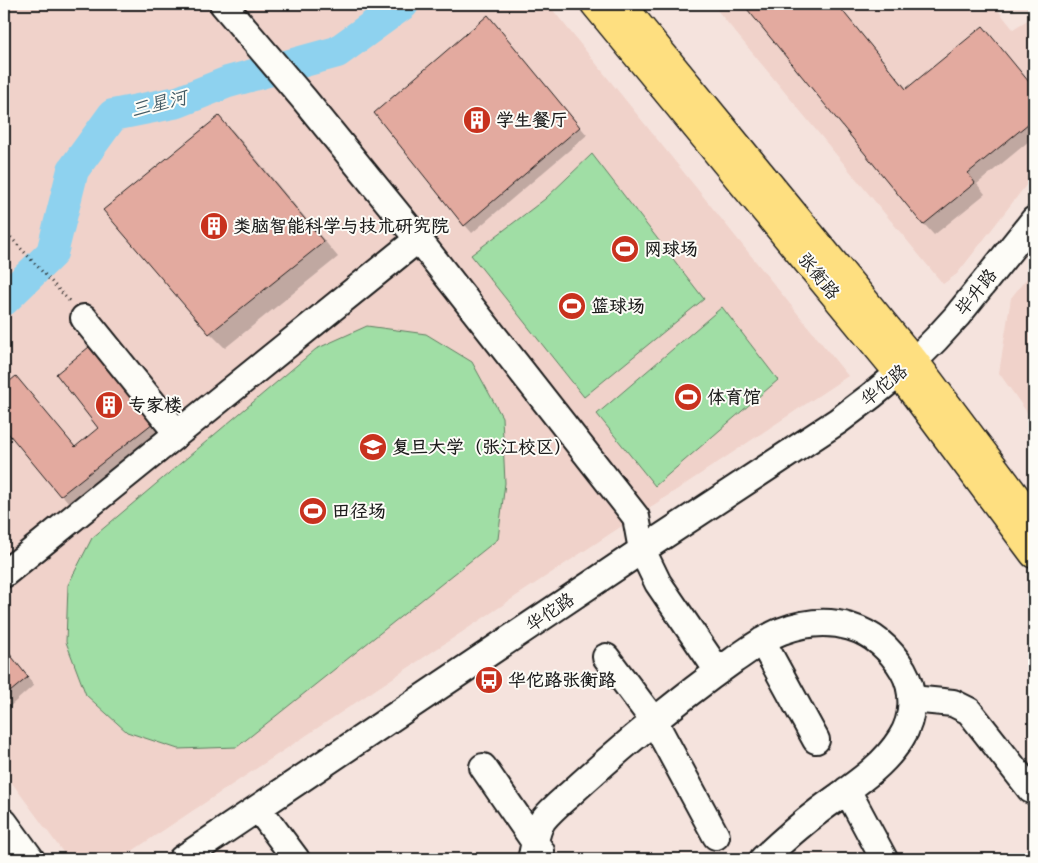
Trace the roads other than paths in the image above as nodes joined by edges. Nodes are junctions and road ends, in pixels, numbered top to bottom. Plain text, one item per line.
1 (222, 4) edge
2 (595, 4) edge
3 (621, 4) edge
4 (1034, 220) edge
5 (418, 239) junction
6 (84, 318) road end
7 (906, 367) junction
8 (177, 433) junction
9 (1034, 521) edge
10 (642, 550) junction
11 (1034, 554) edge
12 (4, 574) edge
13 (762, 641) junction
14 (606, 657) dead end
15 (718, 671) junction
16 (912, 699) junction
17 (654, 721) junction
18 (816, 740) dead end
19 (483, 768) dead end
20 (848, 790) junction
21 (1031, 790) dead end
22 (258, 808) junction
23 (4, 822) edge
24 (716, 836) dead end
25 (4, 839) edge
26 (537, 853) edge
27 (19, 859) edge
28 (31, 859) edge
29 (182, 859) edge
30 (296, 859) edge
31 (763, 859) edge
32 (884, 859) edge

1 - 5 street
2 - 7 main road, 张衡路
3 - 7 main road, 张衡路
4 - 7 street, 毕升路
5 - 8 street
5 - 10 street
6 - 8 street
7 - 9 main road, 张衡路
7 - 10 street, 华佗路
7 - 11 main road, 张衡路
8 - 12 street
10 - 15 street
10 - 22 street, 华佗路
13 - 15 street
13 - 16 street
13 - 18 street
14 - 17 street
15 - 17 street
16 - 20 street
16 - 21 street
17 - 24 street
17 - 26 street
19 - 26 street
20 - 31 street
20 - 32 street
22 - 29 street, 华佗路
22 - 30 street
23 - 28 street
25 - 27 street

